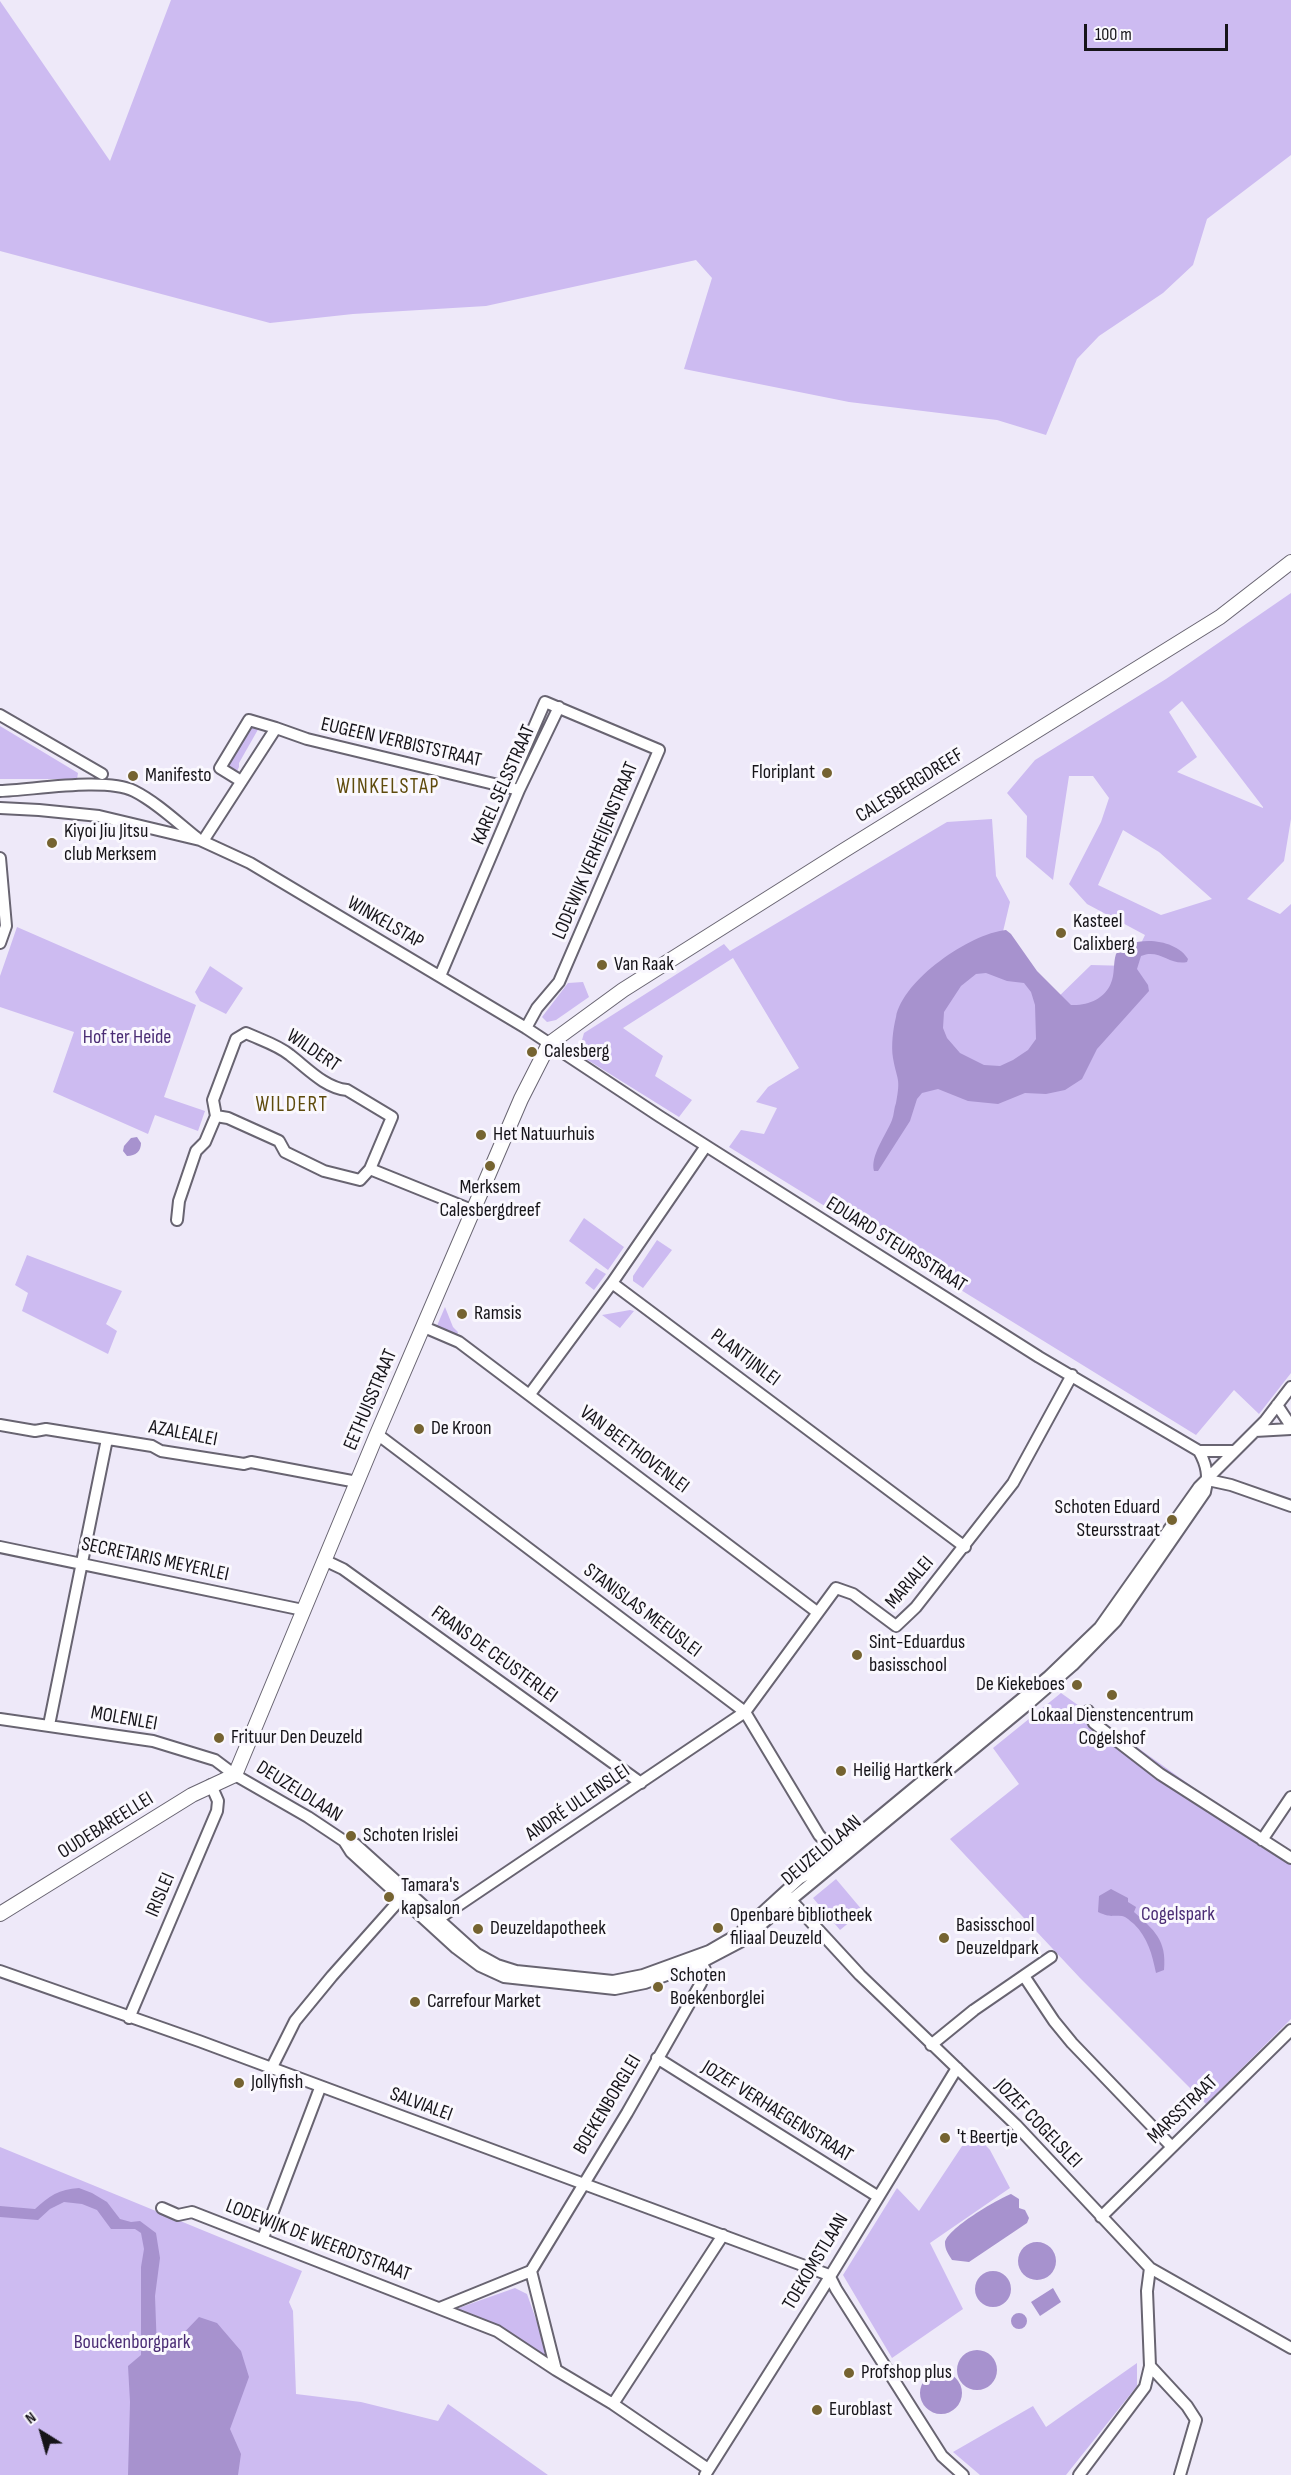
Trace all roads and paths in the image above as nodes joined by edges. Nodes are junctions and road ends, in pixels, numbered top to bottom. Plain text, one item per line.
1 (1291, 562) edge
2 (559, 707) junction
3 (0, 715) edge
4 (276, 728) junction
5 (102, 774) dead end
6 (241, 781) junction
7 (508, 787) junction
8 (519, 790) junction
9 (0, 791) edge
10 (0, 808) edge
11 (202, 841) junction
12 (0, 858) edge
13 (0, 943) edge
14 (440, 976) junction
15 (526, 1028) junction
16 (549, 1044) junction
17 (216, 1116) junction
18 (706, 1146) junction
19 (370, 1169) junction
20 (474, 1211) junction
21 (177, 1220) dead end
22 (612, 1283) junction
23 (424, 1327) junction
24 (1072, 1375) junction
25 (1291, 1387) edge
26 (530, 1394) junction
27 (1277, 1405) junction
28 (0, 1425) edge
29 (1291, 1428) edge
30 (1255, 1431) junction
31 (377, 1434) junction
32 (107, 1439) junction
33 (1234, 1450) junction
34 (1199, 1451) junction
35 (1208, 1480) junction
36 (357, 1482) junction
37 (1291, 1506) edge
38 (965, 1546) junction
39 (0, 1547) edge
40 (324, 1560) junction
41 (81, 1563) junction
42 (303, 1610) junction
43 (817, 1612) junction
44 (1088, 1711) dead end
45 (745, 1712) junction
46 (0, 1719) edge
47 (49, 1725) junction
48 (235, 1775) junction
49 (641, 1783) junction
50 (211, 1785) junction
51 (1291, 1797) edge
52 (1262, 1840) junction
53 (838, 1856) junction
54 (1291, 1858) edge
55 (405, 1895) junction
56 (787, 1897) junction
57 (0, 1914) edge
58 (434, 1922) junction
59 (1051, 1957) dead end
60 (700, 1959) junction
61 (0, 1971) edge
62 (1024, 1976) junction
63 (129, 2018) junction
64 (1291, 2030) edge
65 (931, 2045) junction
66 (657, 2058) junction
67 (957, 2068) junction
68 (271, 2069) junction
69 (320, 2088) junction
70 (1171, 2146) junction
71 (583, 2182) junction
72 (877, 2196) junction
73 (162, 2208) dead end
74 (1101, 2217) junction
75 (723, 2235) junction
76 (263, 2238) junction
77 (1150, 2268) junction
78 (531, 2271) junction
79 (830, 2275) junction
80 (440, 2308) junction
81 (1291, 2348) edge
82 (1150, 2366) junction
83 (556, 2370) junction
84 (612, 2404) junction
85 (707, 2472) edge
86 (963, 2475) edge
87 (1079, 2475) edge
88 (1180, 2475) edge

1 - 16 main road, CALESBERGDREEF
2 - 7 street, KAREL SELSSTRAAT
2 - 8 street, KAREL SELSSTRAAT
2 - 15 street, LODEWIJK VERHEIJENSTRAAT
3 - 5 street
4 - 6 street
4 - 6 street, EUGEEN VERBISTSTRAAT
4 - 7 street, EUGEEN VERBISTSTRAAT
6 - 11 street
7 - 8 street, EUGEEN VERBISTSTRAAT
8 - 14 street, KAREL SELSSTRAAT
9 - 11 street, WINKELSTAP
10 - 11 street, WINKELSTAP
11 - 14 street, WINKELSTAP
12 - 13 street
14 - 15 street, WINKELSTAP
15 - 16 street, WINKELSTAP
16 - 18 street, EDUARD STEURSSTRAAT
16 - 20 main road, EETHUISSTRAAT
17 - 19 street
17 - 19 street, WILDERT
17 - 21 street, WILDERT
18 - 22 street
18 - 24 street, EDUARD STEURSSTRAAT
19 - 20 street
20 - 23 main road, EETHUISSTRAAT
22 - 26 street
22 - 38 street, PLANTIJNLEI
23 - 26 street, VAN BEETHOVENLEI
23 - 31 main road, EETHUISSTRAAT
24 - 34 street, EDUARD STEURSSTRAAT
24 - 38 street, MARIALEI
25 - 27 street, DEUZELDLAAN
26 - 43 street, VAN BEETHOVENLEI
27 - 29 street
27 - 30 street, DEUZELDLAAN
28 - 32 street, AZALEALEI
29 - 30 street
30 - 33 street, DEUZELDLAAN
31 - 36 main road, EETHUISSTRAAT
31 - 45 street, STANISLAS MEEUSLEI
32 - 36 street, AZALEALEI
32 - 41 street
33 - 34 street
33 - 35 street, DEUZELDLAAN
34 - 35 street
35 - 37 street
35 - 53 street, DEUZELDLAAN
36 - 40 main road, EETHUISSTRAAT
38 - 43 street, MARIALEI
39 - 41 street, SECRETARIS MEYERLEI
40 - 42 main road, EETHUISSTRAAT
40 - 49 street, FRANS DE CEUSTERLEI
41 - 42 street, SECRETARIS MEYERLEI
41 - 47 street
42 - 48 main road, EETHUISSTRAAT
43 - 45 street, MARIALEI
44 - 52 street
45 - 49 street, ANDRÉ ULLENSLEI
45 - 53 street, STANISLAS MEEUSLEI
46 - 47 street, MOLENLEI
47 - 48 street, MOLENLEI
48 - 50 main road, OUDEBAREELLEI
48 - 55 street, DEUZELDLAAN
49 - 58 street, ANDRÉ ULLENSLEI
50 - 57 main road, OUDEBAREELLEI
50 - 63 street, IRISLEI
51 - 52 street
52 - 54 street
53 - 56 street, DEUZELDLAAN
55 - 58 street, DEUZELDLAAN
55 - 68 street
56 - 60 street, DEUZELDLAAN
56 - 65 street, JOZEF COGELSLEI
58 - 60 street, DEUZELDLAAN
59 - 62 street
60 - 66 street, BOEKENBORGLEI
61 - 63 street, SALVIALEI
62 - 65 street
62 - 70 street
63 - 68 street, SALVIALEI
64 - 70 street, MARSSTRAAT
65 - 67 street, JOZEF COGELSLEI
66 - 71 street, BOEKENBORGLEI
66 - 72 street, JOZEF VERHAEGENSTRAAT
67 - 72 street, TOEKOMSTLAAN
67 - 74 street, JOZEF COGELSLEI
68 - 69 street, SALVIALEI
69 - 71 street, SALVIALEI
69 - 76 street
70 - 74 street, MARSSTRAAT
71 - 75 street, SALVIALEI
71 - 78 street, BOEKENBORGLEI
72 - 79 street, TOEKOMSTLAAN
73 - 76 street, LODEWIJK DE WEERDTSTRAAT
74 - 77 street, JOZEF COGELSLEI
75 - 79 street, SALVIALEI
75 - 84 street
76 - 80 street, LODEWIJK DE WEERDTSTRAAT
77 - 81 street, JOZEF COGELSLEI
77 - 82 street
78 - 80 street
78 - 83 street
79 - 85 street, TOEKOMSTLAAN
79 - 86 street
80 - 83 street, LODEWIJK DE WEERDTSTRAAT
82 - 87 street
82 - 88 street
83 - 84 street, LODEWIJK DE WEERDTSTRAAT
84 - 85 street, LODEWIJK DE WEERDTSTRAAT

